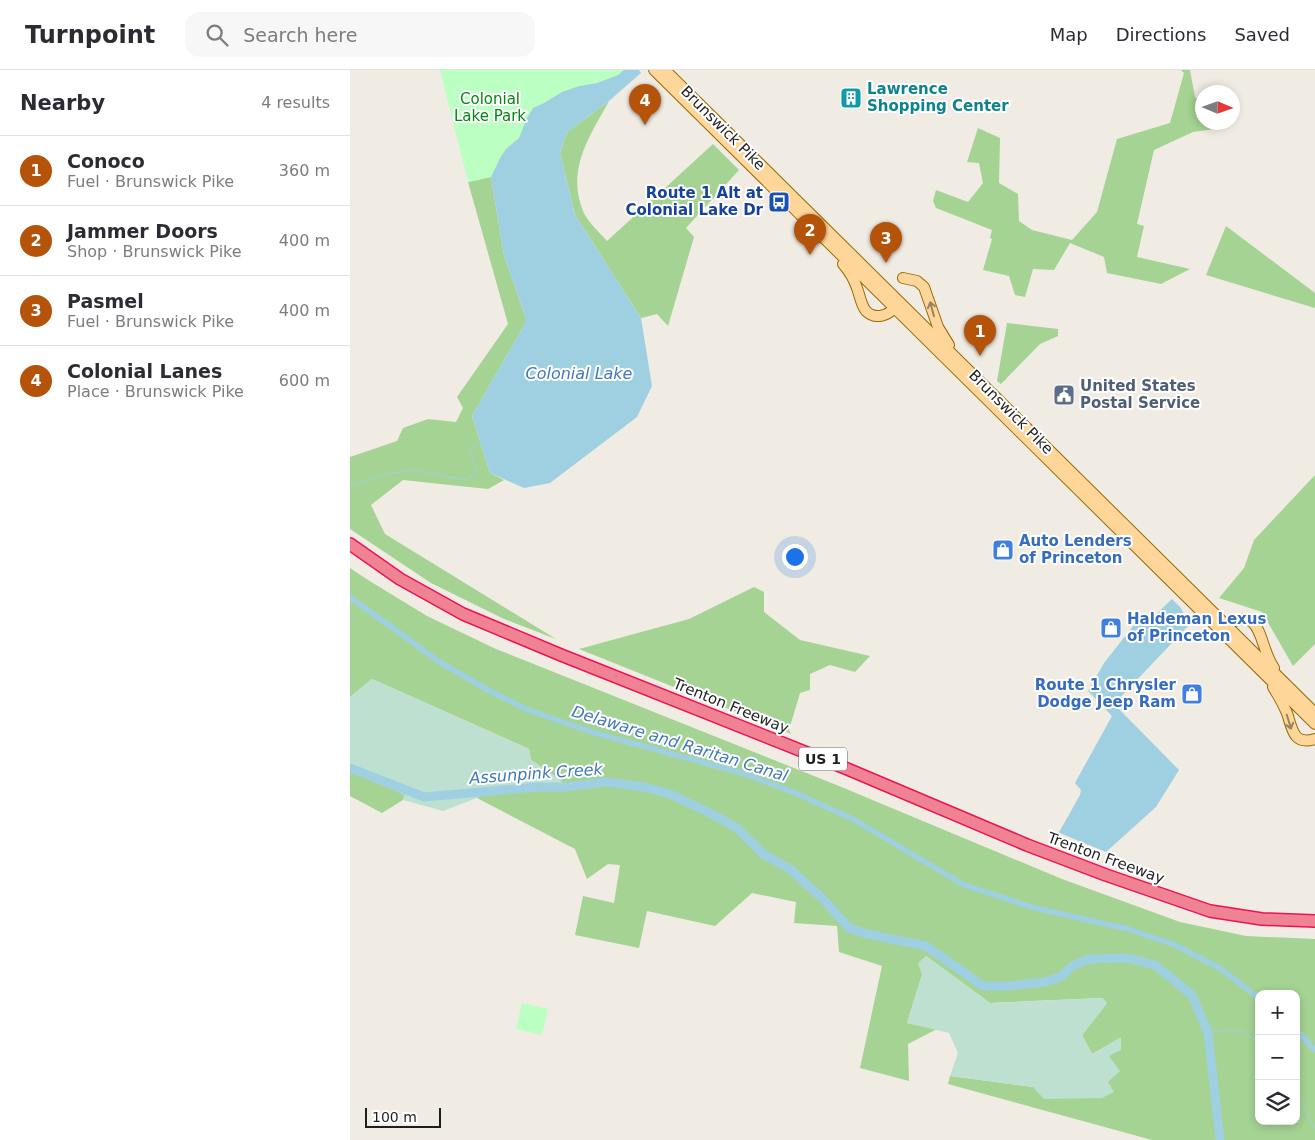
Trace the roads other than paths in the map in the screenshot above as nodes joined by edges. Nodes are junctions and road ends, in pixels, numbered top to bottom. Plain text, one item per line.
1 (654, 70) edge
2 (665, 70) edge
3 (823, 237) junction
4 (903, 278) dead end
5 (895, 308) junction
6 (964, 366) junction
7 (350, 544) edge
8 (350, 553) edge
9 (1224, 632) junction
10 (1261, 670) junction
11 (1290, 688) junction
12 (1315, 713) edge
13 (1315, 724) edge
14 (1315, 738) edge
15 (1315, 921) edge
16 (1315, 928) edge

1 - 3 main road, Brunswick Pike
2 - 6 main road, Brunswick Pike
3 - 5 main road, Brunswick Pike
3 - 5 main road
6 -> 4 main road
5 - 9 main road, Brunswick Pike
6 - 9 main road, Brunswick Pike
7 - 15 highway, Trenton Freeway / US 1
8 - 16 highway, Trenton Freeway / US 1
9 - 10 main road, Brunswick Pike
9 - 11 main road, Brunswick Pike
9 - 11 main road
10 - 13 main road, Brunswick Pike
10 -> 14 main road
11 - 12 main road, Brunswick Pike

